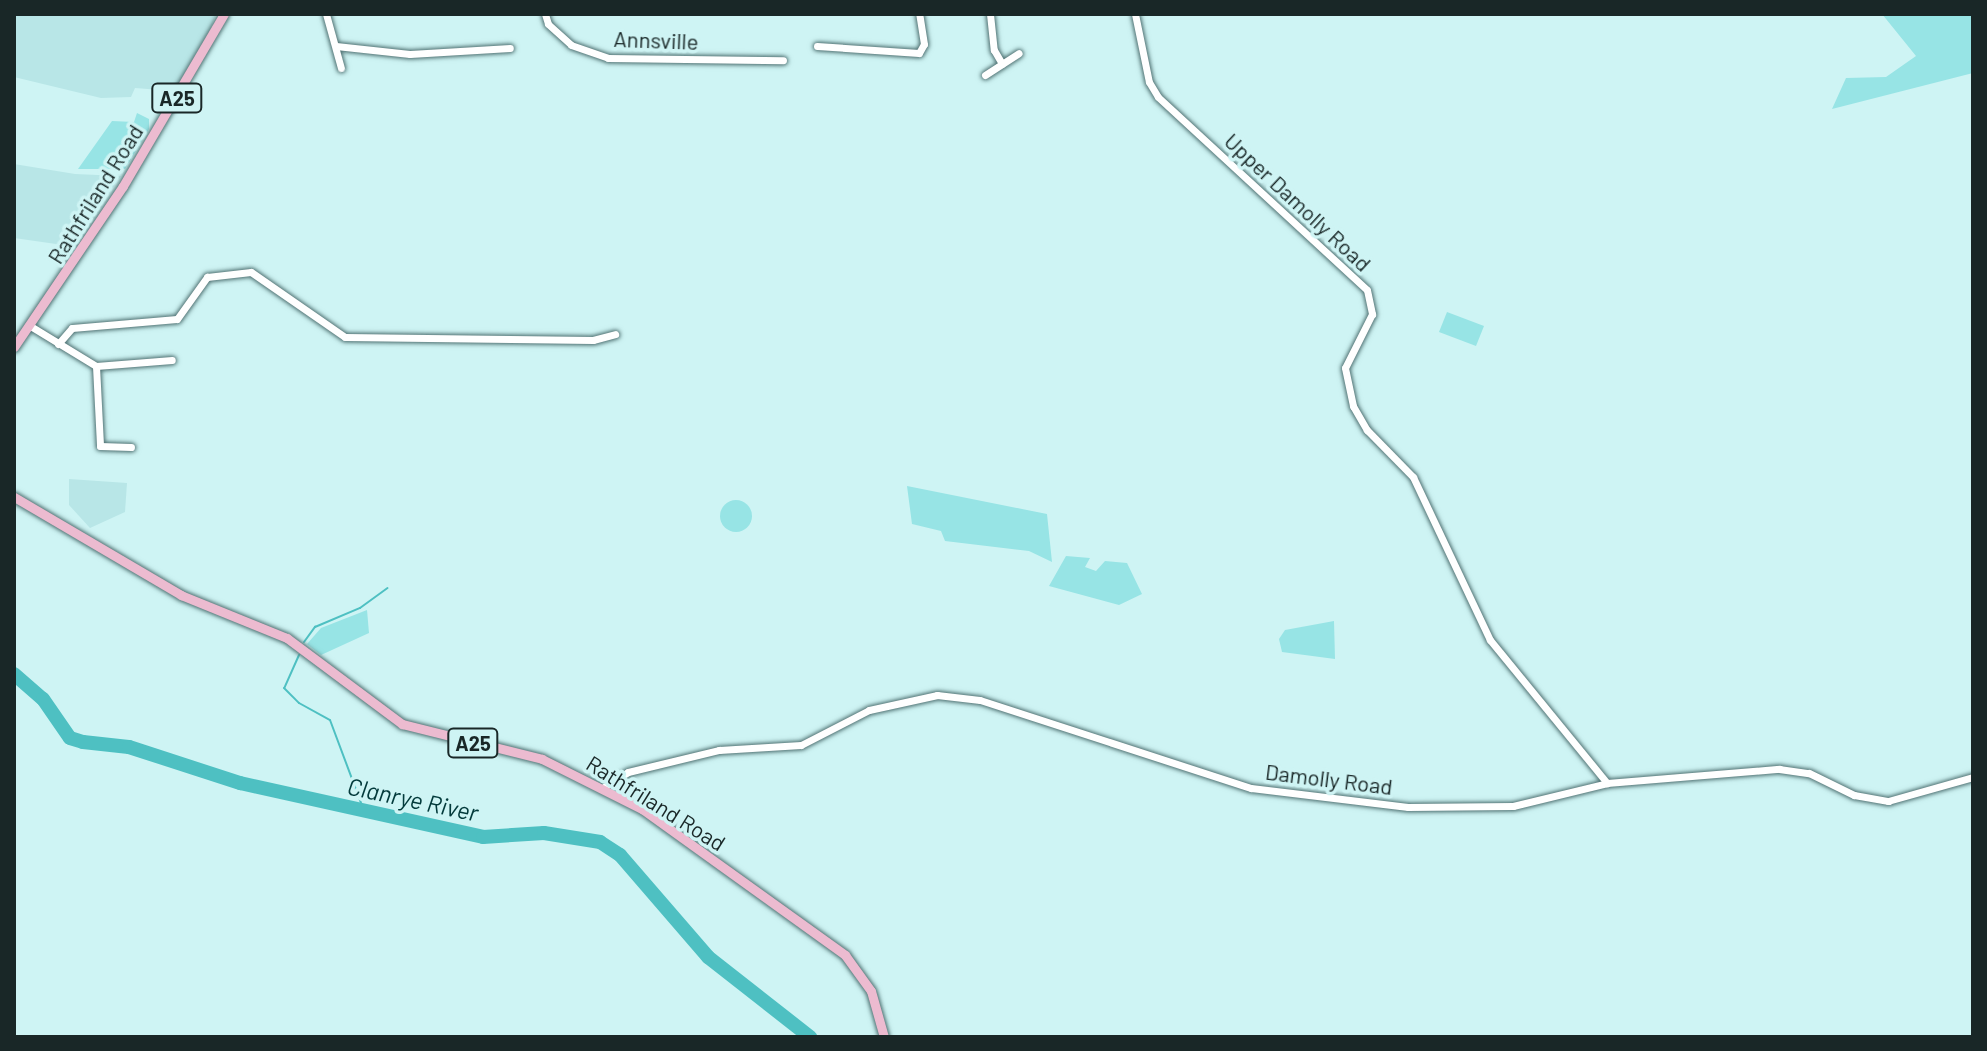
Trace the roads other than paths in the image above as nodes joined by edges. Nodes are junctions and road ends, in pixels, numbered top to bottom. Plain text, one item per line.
1 (224, 14) edge
2 (326, 14) edge
3 (545, 14) edge
4 (919, 14) edge
5 (990, 14) edge
6 (1135, 14) edge
7 (336, 46) junction
8 (817, 46) dead end
9 (510, 48) dead end
10 (775, 48) dead end
11 (1019, 53) dead end
12 (1002, 64) junction
13 (341, 68) dead end
14 (985, 75) dead end
15 (32, 327) junction
16 (615, 334) dead end
17 (58, 344) junction
18 (14, 347) edge
19 (172, 360) dead end
20 (96, 366) junction
21 (131, 447) dead end
22 (14, 497) edge
23 (1973, 777) edge
24 (1607, 783) junction
25 (604, 787) junction
26 (884, 1037) edge

1 - 15 main road, Rathfriland Road / A25
2 - 7 street
3 - 10 street, Annsville
4 - 8 street
5 - 12 street
6 - 24 street, Upper Damolly Road
7 - 9 street
7 - 13 street
11 - 12 street
12 - 14 street
15 - 17 street
15 - 18 main road, Rathfriland Road / A25
16 - 17 street
17 - 20 street
19 - 20 street
20 - 21 street
22 - 25 main road, Rathfriland Road / A25
23 - 24 street, Damolly Road
24 - 25 street, Damolly Road
25 - 26 main road, Rathfriland Road / A25

